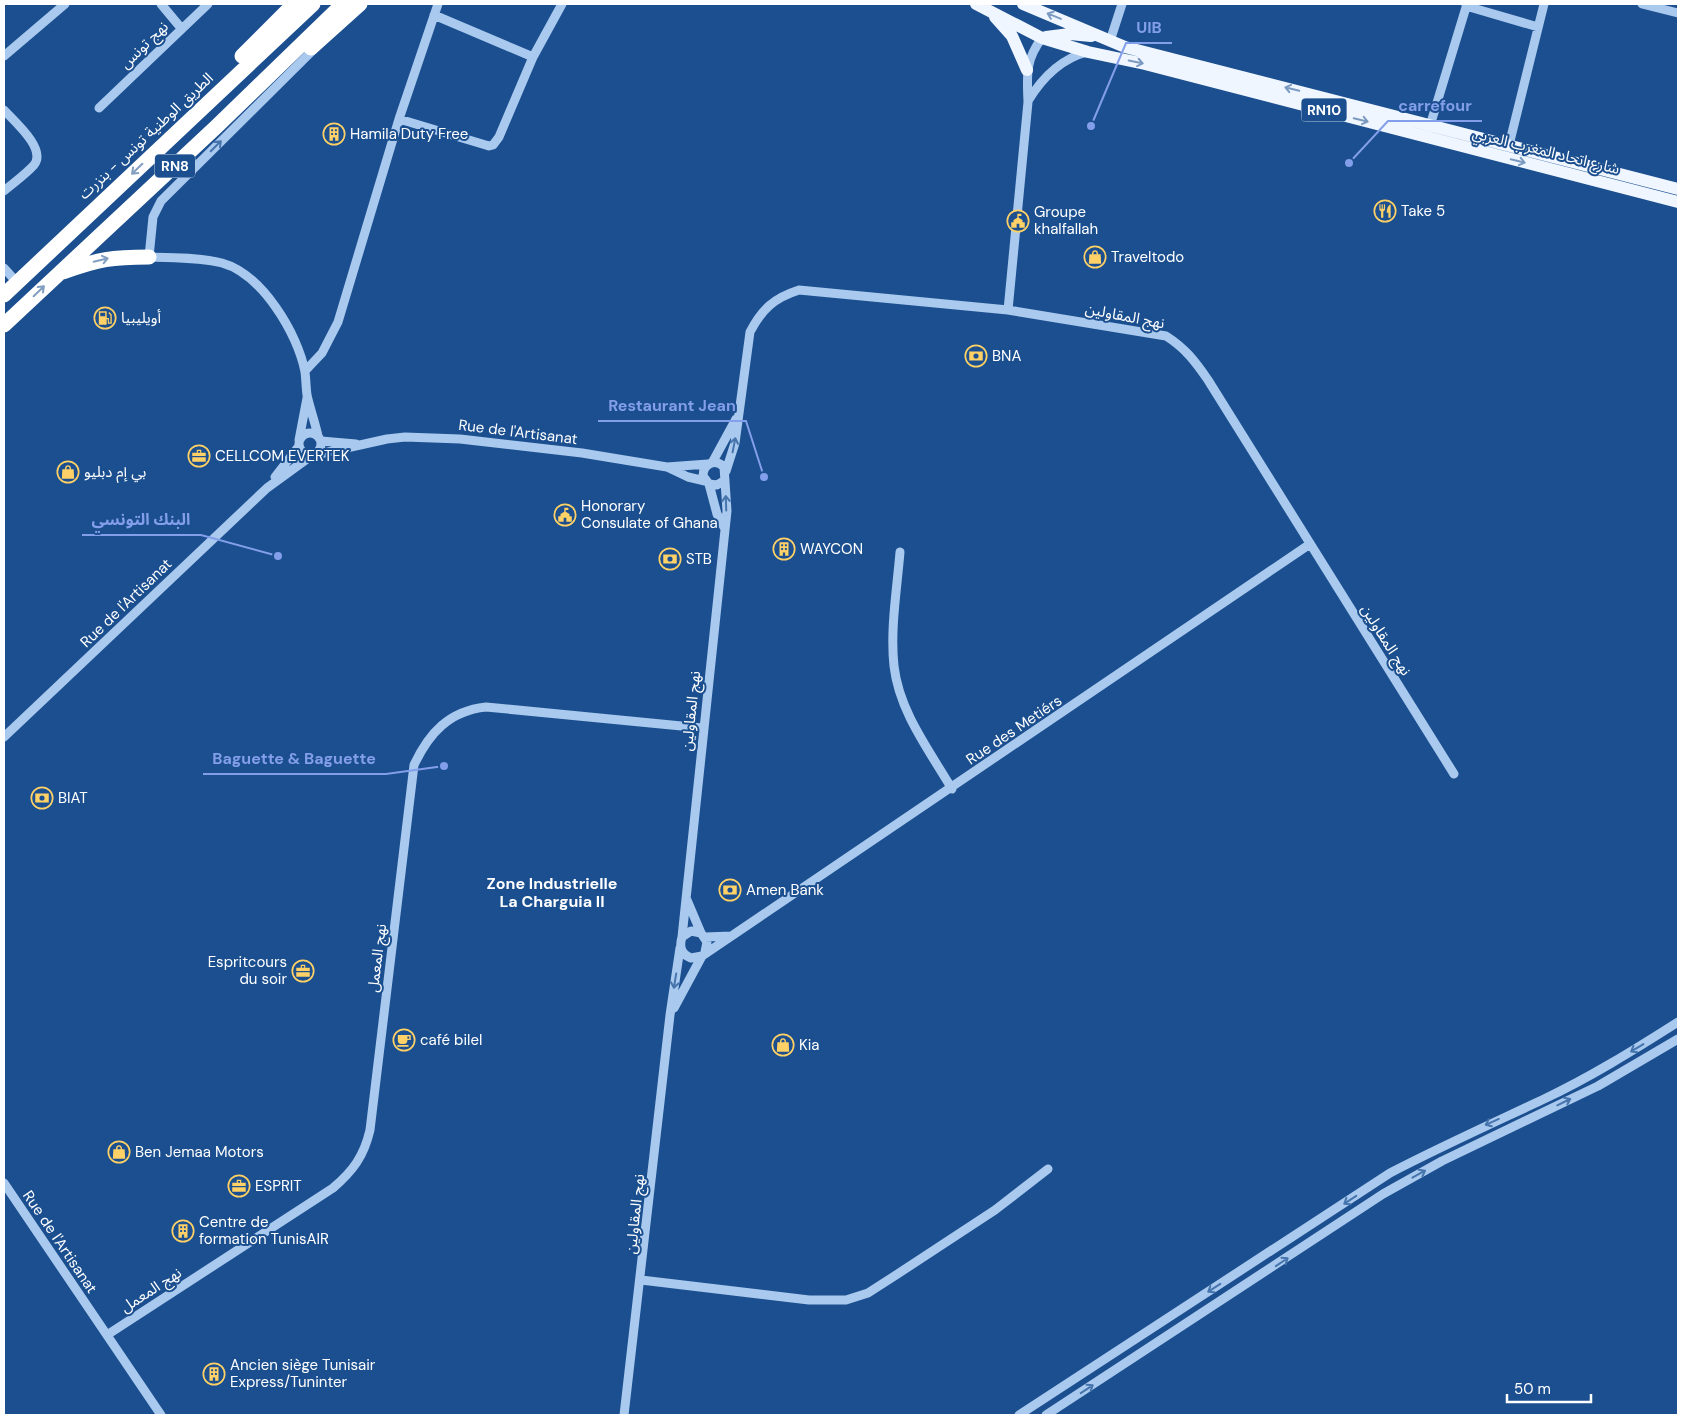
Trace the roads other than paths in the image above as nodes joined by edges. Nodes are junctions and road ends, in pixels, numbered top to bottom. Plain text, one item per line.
1 (65, 4) edge
2 (160, 4) edge
3 (208, 4) edge
4 (294, 4) edge
5 (313, 4) edge
6 (343, 4) edge
7 (360, 4) edge
8 (438, 4) edge
9 (562, 4) edge
10 (1023, 4) edge
11 (1122, 4) edge
12 (1544, 4) edge
13 (1642, 4) edge
14 (1467, 5) edge
15 (980, 6) edge
16 (1678, 13) edge
17 (434, 15) junction
18 (1538, 27) junction
19 (181, 28) junction
20 (334, 28) junction
21 (1042, 38) junction
22 (1110, 40) junction
23 (1088, 52) junction
24 (4, 56) edge
25 (533, 57) junction
26 (1027, 70) junction
27 (1028, 102) junction
28 (99, 108) dead end
29 (4, 110) edge
30 (399, 118) junction
31 (184, 124) junction
32 (1431, 124) junction
33 (216, 127) junction
34 (1427, 137) junction
35 (1509, 145) junction
36 (1678, 188) edge
37 (4, 191) edge
38 (1678, 202) edge
39 (149, 257) junction
40 (11, 276) edge
41 (55, 276) junction
42 (4, 294) edge
43 (1008, 310) junction
44 (4, 325) edge
45 (304, 371) junction
46 (307, 396) junction
47 (738, 417) junction
48 (320, 439) junction
49 (299, 444) junction
50 (366, 445) junction
51 (313, 455) junction
52 (710, 463) junction
53 (667, 467) junction
54 (725, 475) junction
55 (707, 482) junction
56 (267, 488) junction
57 (724, 527) junction
58 (1310, 544) junction
59 (900, 552) dead end
60 (702, 728) junction
61 (4, 738) edge
62 (1454, 774) dead end
63 (952, 789) junction
64 (686, 898) junction
65 (703, 935) junction
66 (732, 936) junction
67 (682, 937) junction
68 (680, 948) junction
69 (704, 954) junction
70 (670, 1015) junction
71 (1678, 1022) edge
72 (1678, 1039) edge
73 (1048, 1169) dead end
74 (4, 1183) edge
75 (641, 1280) junction
76 (107, 1335) junction
77 (161, 1415) edge
78 (624, 1415) edge
79 (1019, 1415) edge
80 (1046, 1415) edge

1 - 24 street
2 - 19 street
3 - 19 street, نهج تونس
4 - 31 highway
5 - 31 highway, الطريق الوطنية تونس - بنزرت / RN8
6 - 33 highway, RN8
7 - 20 highway
8 - 17 street
9 - 25 street
22 -> 10 main road, شارع اتحاد المغرب العربي / RN10
11 - 22 street
12 - 18 street
13 - 16 street
14 - 18 street
14 - 32 street
15 - 21 main road, شارع اتحاد المغرب العربي / RN10
15 - 26 main road
17 - 25 street
17 - 30 street
18 - 35 street
19 - 28 street, نهج تونس
20 - 33 highway, RN8
39 -> 20 street
21 - 22 main road
21 - 23 main road, شارع اتحاد المغرب العربي / RN10
21 - 26 street
32 -> 22 main road, شارع اتحاد المغرب العربي / RN10
23 - 27 street
23 -> 34 main road, شارع اتحاد المغرب العربي / RN10
25 - 30 street
26 - 27 street
27 - 43 street
29 - 37 street
30 - 45 street
31 -> 40 highway, الطريق الوطنية تونس - بنزرت / RN8
32 - 34 street
32 - 35 main road, شارع اتحاد المغرب العربي / RN10
33 - 41 highway, RN8
34 -> 38 main road, شارع اتحاد المغرب العربي / RN10
35 - 36 main road, شارع اتحاد المغرب العربي / RN10
41 -> 39 highway
39 - 45 street
40 - 42 highway, الطريق الوطنية تونس - بنزرت / RN8
44 -> 41 highway, RN8
43 - 47 street, نهج المقاولين
43 - 58 street, نهج المقاولين
45 - 46 street
46 - 48 street
46 - 49 street
47 - 52 street, نهج المقاولين
54 -> 47 street, نهج المقاولين
48 - 49 street
48 - 50 street, Rue de l'Artisanat
48 - 51 street
49 - 51 street
49 - 56 street, Rue de l'Artisanat
50 - 51 street, Rue de l'Artisanat
50 - 53 street, Rue de l'Artisanat
51 - 56 street, Rue de l'Artisanat
52 - 53 street, Rue de l'Artisanat
52 - 54 street
52 - 55 street
53 - 55 street, Rue de l'Artisanat
54 - 55 street
57 -> 54 street, نهج المقاولين
55 - 57 street, نهج المقاولين
56 - 61 street, Rue de l'Artisanat
57 - 60 street, نهج المقاولين
58 - 62 street, نهج المقاولين
58 - 63 street, Rue des Metiérs
59 - 63 street
60 - 64 street, نهج المقاولين
60 - 76 street, نهج المعمل
63 - 66 street, Rue des Metiérs
64 - 65 street, نهج المقاولين
64 - 67 street, نهج المقاولين
65 - 66 street
65 - 67 street
65 - 69 street
66 - 69 street, Rue des Metiérs
67 - 68 street
68 - 69 street
68 -> 70 street, نهج المقاولين
69 - 70 street, نهج المقاولين
70 - 75 street, نهج المقاولين
71 -> 79 street
80 -> 72 street
73 - 75 street
74 - 76 street, Rue de l'Artisanat
75 - 78 street, نهج المقاولين
76 - 77 street, Rue de l'Artisanat

